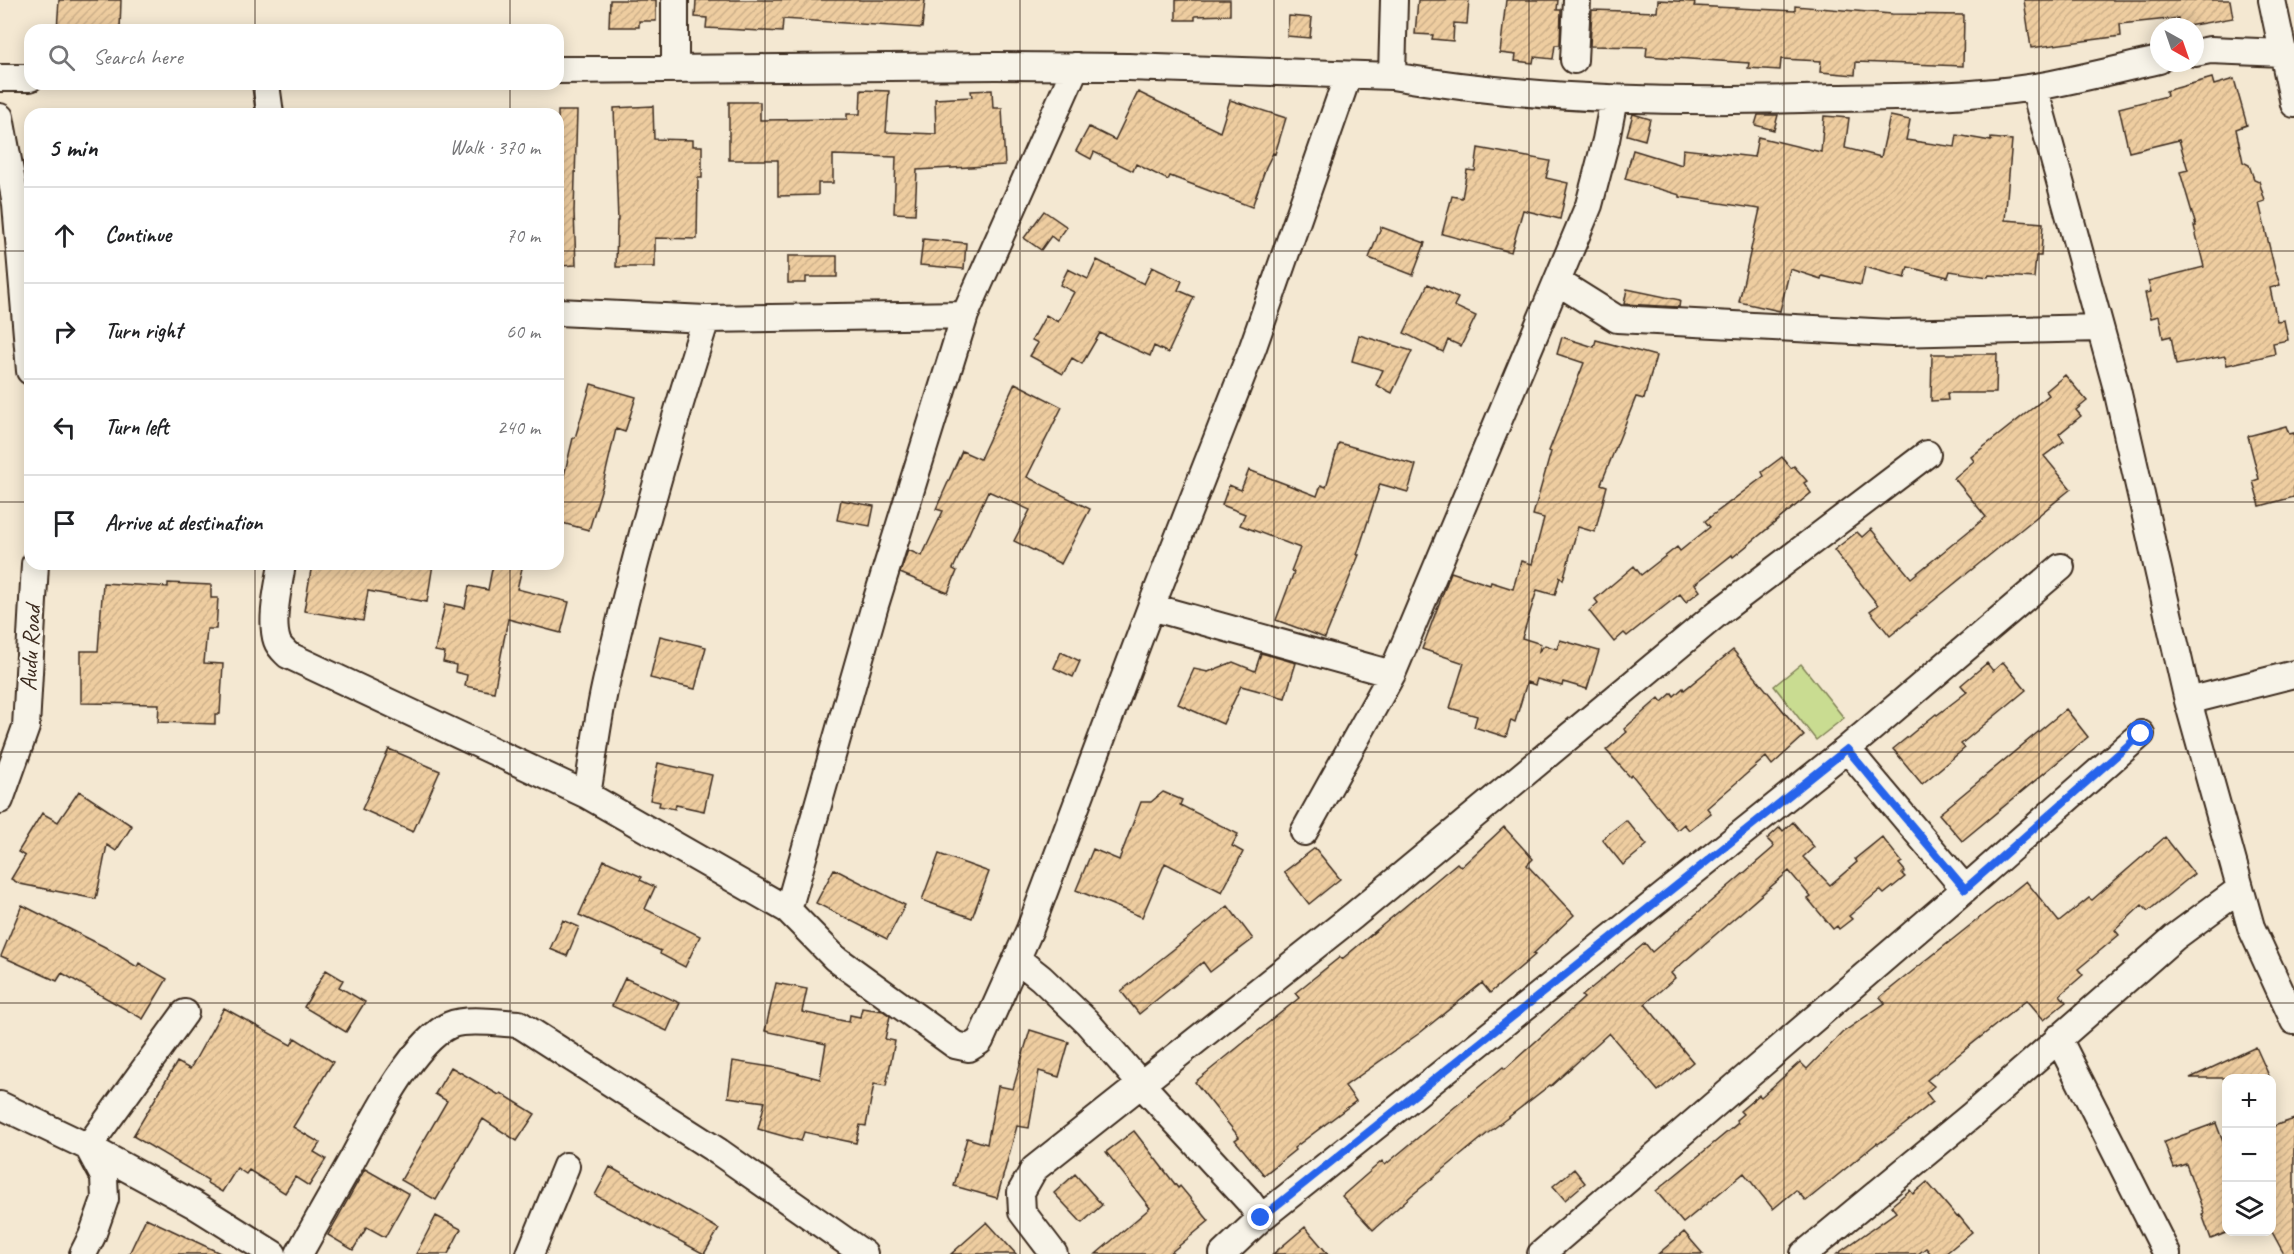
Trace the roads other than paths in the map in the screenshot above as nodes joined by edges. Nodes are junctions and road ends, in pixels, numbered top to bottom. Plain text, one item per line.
1 (675, 0) edge
2 (1394, 0) edge
3 (1577, 0) edge
4 (2272, 0) edge
5 (2204, 51) edge
6 (2283, 54) junction
7 (1574, 60) dead end
8 (2150, 62) edge
9 (1076, 66) junction
10 (675, 68) junction
11 (564, 70) edge
12 (1348, 75) junction
13 (1392, 76) junction
14 (0, 78) edge
15 (24, 78) edge
16 (2034, 87) junction
17 (267, 90) edge
18 (1614, 99) junction
19 (2294, 104) edge
20 (269, 108) edge
21 (0, 117) edge
22 (8, 205) edge
23 (1558, 282) junction
24 (564, 312) edge
25 (965, 315) junction
26 (706, 319) junction
27 (24, 326) edge
28 (2100, 328) junction
29 (1927, 454) dead end
30 (2061, 567) dead end
31 (35, 570) edge
32 (281, 570) edge
33 (1151, 607) junction
34 (1392, 674) junction
35 (2294, 674) edge
36 (2188, 701) junction
37 (2141, 734) dead end
38 (1847, 749) junction
39 (587, 795) junction
40 (0, 800) edge
41 (1304, 832) dead end
42 (2240, 888) junction
43 (1965, 889) junction
44 (788, 910) junction
45 (1017, 959) junction
46 (185, 1013) dead end
47 (2294, 1021) edge
48 (2058, 1038) junction
49 (1141, 1084) junction
50 (0, 1105) edge
51 (88, 1147) junction
52 (566, 1166) dead end
53 (1261, 1218) junction
54 (83, 1254) edge
55 (273, 1254) edge
56 (299, 1254) edge
57 (530, 1254) edge
58 (864, 1254) edge
59 (1054, 1254) edge
60 (1222, 1254) edge
61 (1541, 1254) edge
62 (1804, 1254) edge
63 (2167, 1254) edge

1 - 10 street
2 - 13 street
3 - 7 street
4 - 6 street
5 - 6 street
6 - 19 street
8 - 16 street
9 - 10 street
9 - 12 street
9 - 25 street
10 - 11 street
12 - 13 street
12 - 33 street
13 - 18 street
14 - 15 street
16 - 18 street
16 - 28 street
17 - 20 street
18 - 23 street
21 - 22 street
22 - 27 street
23 - 28 street
23 - 34 street
24 - 26 street
25 - 26 street
25 - 44 street
26 - 39 street
28 - 36 street
29 - 49 street
30 - 38 street
31 - 40 street, Audu Road
32 - 39 street
33 - 34 street
33 - 45 street
34 - 41 street
35 - 36 street
36 - 42 street
37 - 43 street
38 - 43 street
38 - 53 street
39 - 44 street
42 - 47 street
42 - 48 street
43 - 61 street
44 - 45 street
45 - 49 street
46 - 51 street
48 - 62 street
48 - 63 street
49 - 53 street
49 - 59 street
50 - 51 street
51 - 54 street
51 - 55 street
52 - 57 street
53 - 60 street
56 - 58 street

